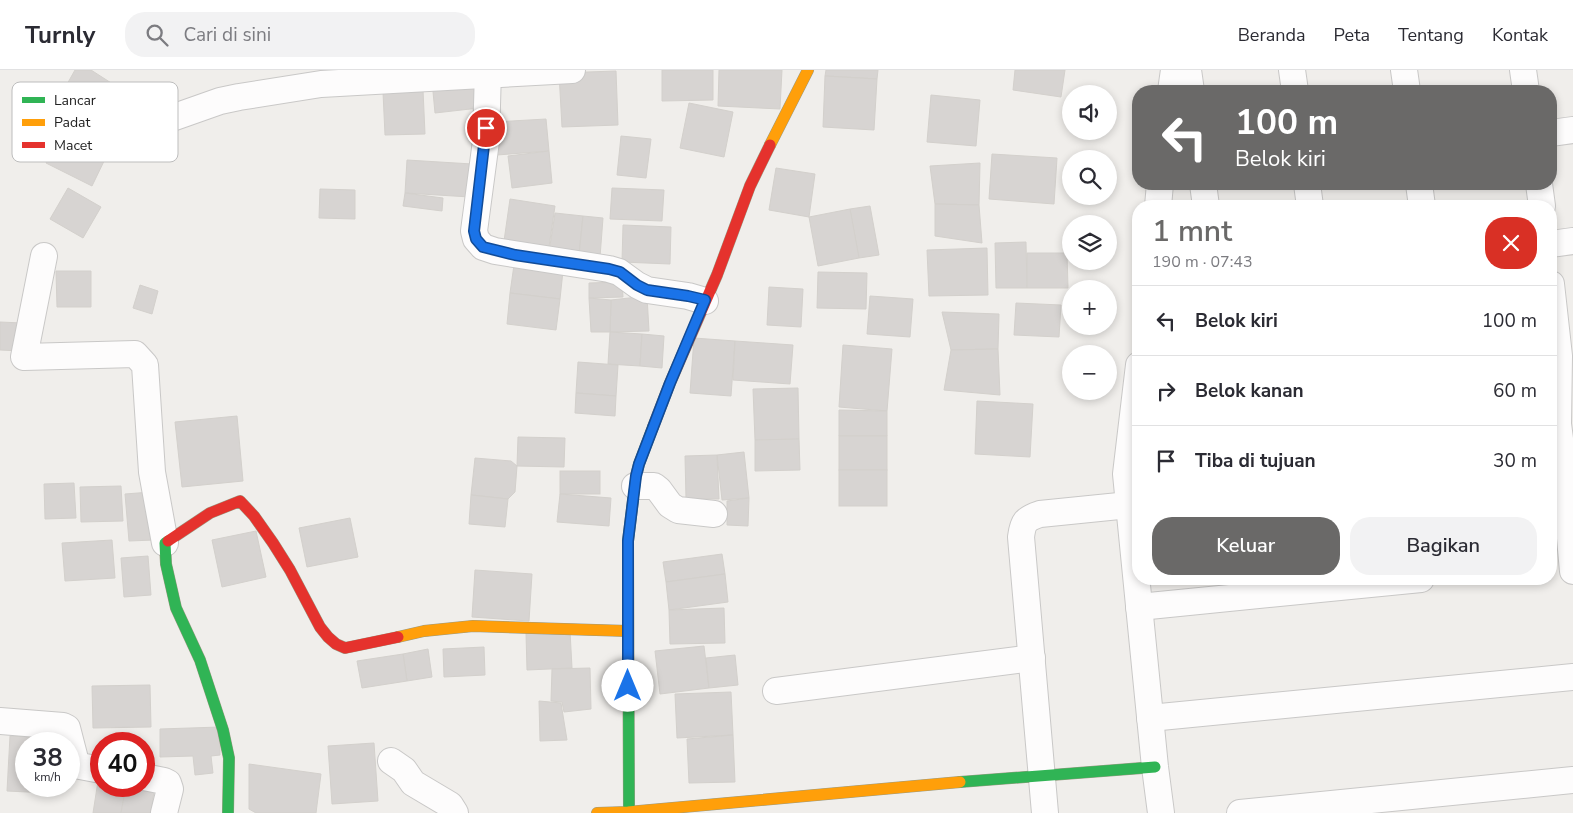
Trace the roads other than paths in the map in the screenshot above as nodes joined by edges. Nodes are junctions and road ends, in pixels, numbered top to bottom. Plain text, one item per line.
1 (572, 70) edge
2 (808, 70) edge
3 (1174, 70) edge
4 (1188, 70) edge
5 (1292, 70) edge
6 (1404, 70) edge
7 (1523, 70) edge
8 (488, 72) edge
9 (1172, 85) edge
10 (1190, 85) edge
11 (1294, 85) edge
12 (1406, 85) edge
13 (1525, 85) edge
14 (178, 116) edge
15 (1573, 130) edge
16 (1557, 132) edge
17 (1573, 241) edge
18 (1557, 243) edge
19 (44, 256) dead end
20 (705, 300) junction
21 (1557, 312) edge
22 (1566, 355) edge
23 (1557, 407) edge
24 (1557, 438) edge
25 (1562, 461) edge
26 (635, 486) junction
27 (1132, 504) edge
28 (714, 514) dead end
29 (165, 543) junction
30 (1573, 564) edge
31 (1557, 565) edge
32 (1573, 571) edge
33 (1137, 585) edge
34 (1358, 585) edge
35 (1138, 606) junction
36 (628, 631) junction
37 (1032, 658) junction
38 (1573, 677) edge
39 (776, 690) dead end
40 (1150, 718) junction
41 (0, 721) edge
42 (392, 761) dead end
43 (1155, 767) junction
44 (90, 768) edge
45 (1041, 775) junction
46 (155, 779) edge
47 (1573, 780) edge
48 (628, 812) edge
49 (164, 813) edge
50 (228, 813) edge
51 (455, 813) edge
52 (597, 813) edge
53 (1046, 813) edge
54 (1160, 813) edge
55 (1240, 813) edge

1 - 8 street
2 - 20 street
3 - 9 street
4 - 10 street
5 - 11 street
6 - 12 street
7 - 13 street
8 - 14 street
8 - 20 street
15 - 16 street
17 - 18 street
19 - 29 street
20 - 26 street
21 - 22 street
22 - 23 street
24 - 25 street
25 - 30 street
26 - 28 street
26 - 36 street
27 - 37 street
29 - 36 street
29 - 50 street
30 - 31 street
30 - 32 street
33 - 35 street
34 - 35 street
35 - 40 street
36 - 48 street
37 - 39 street
37 - 45 street
38 - 40 street
40 - 43 street
41 - 44 street
42 - 51 street
43 - 45 street
43 - 54 street
45 - 48 street
45 - 53 street
46 - 49 street
47 - 55 street
48 - 52 street

